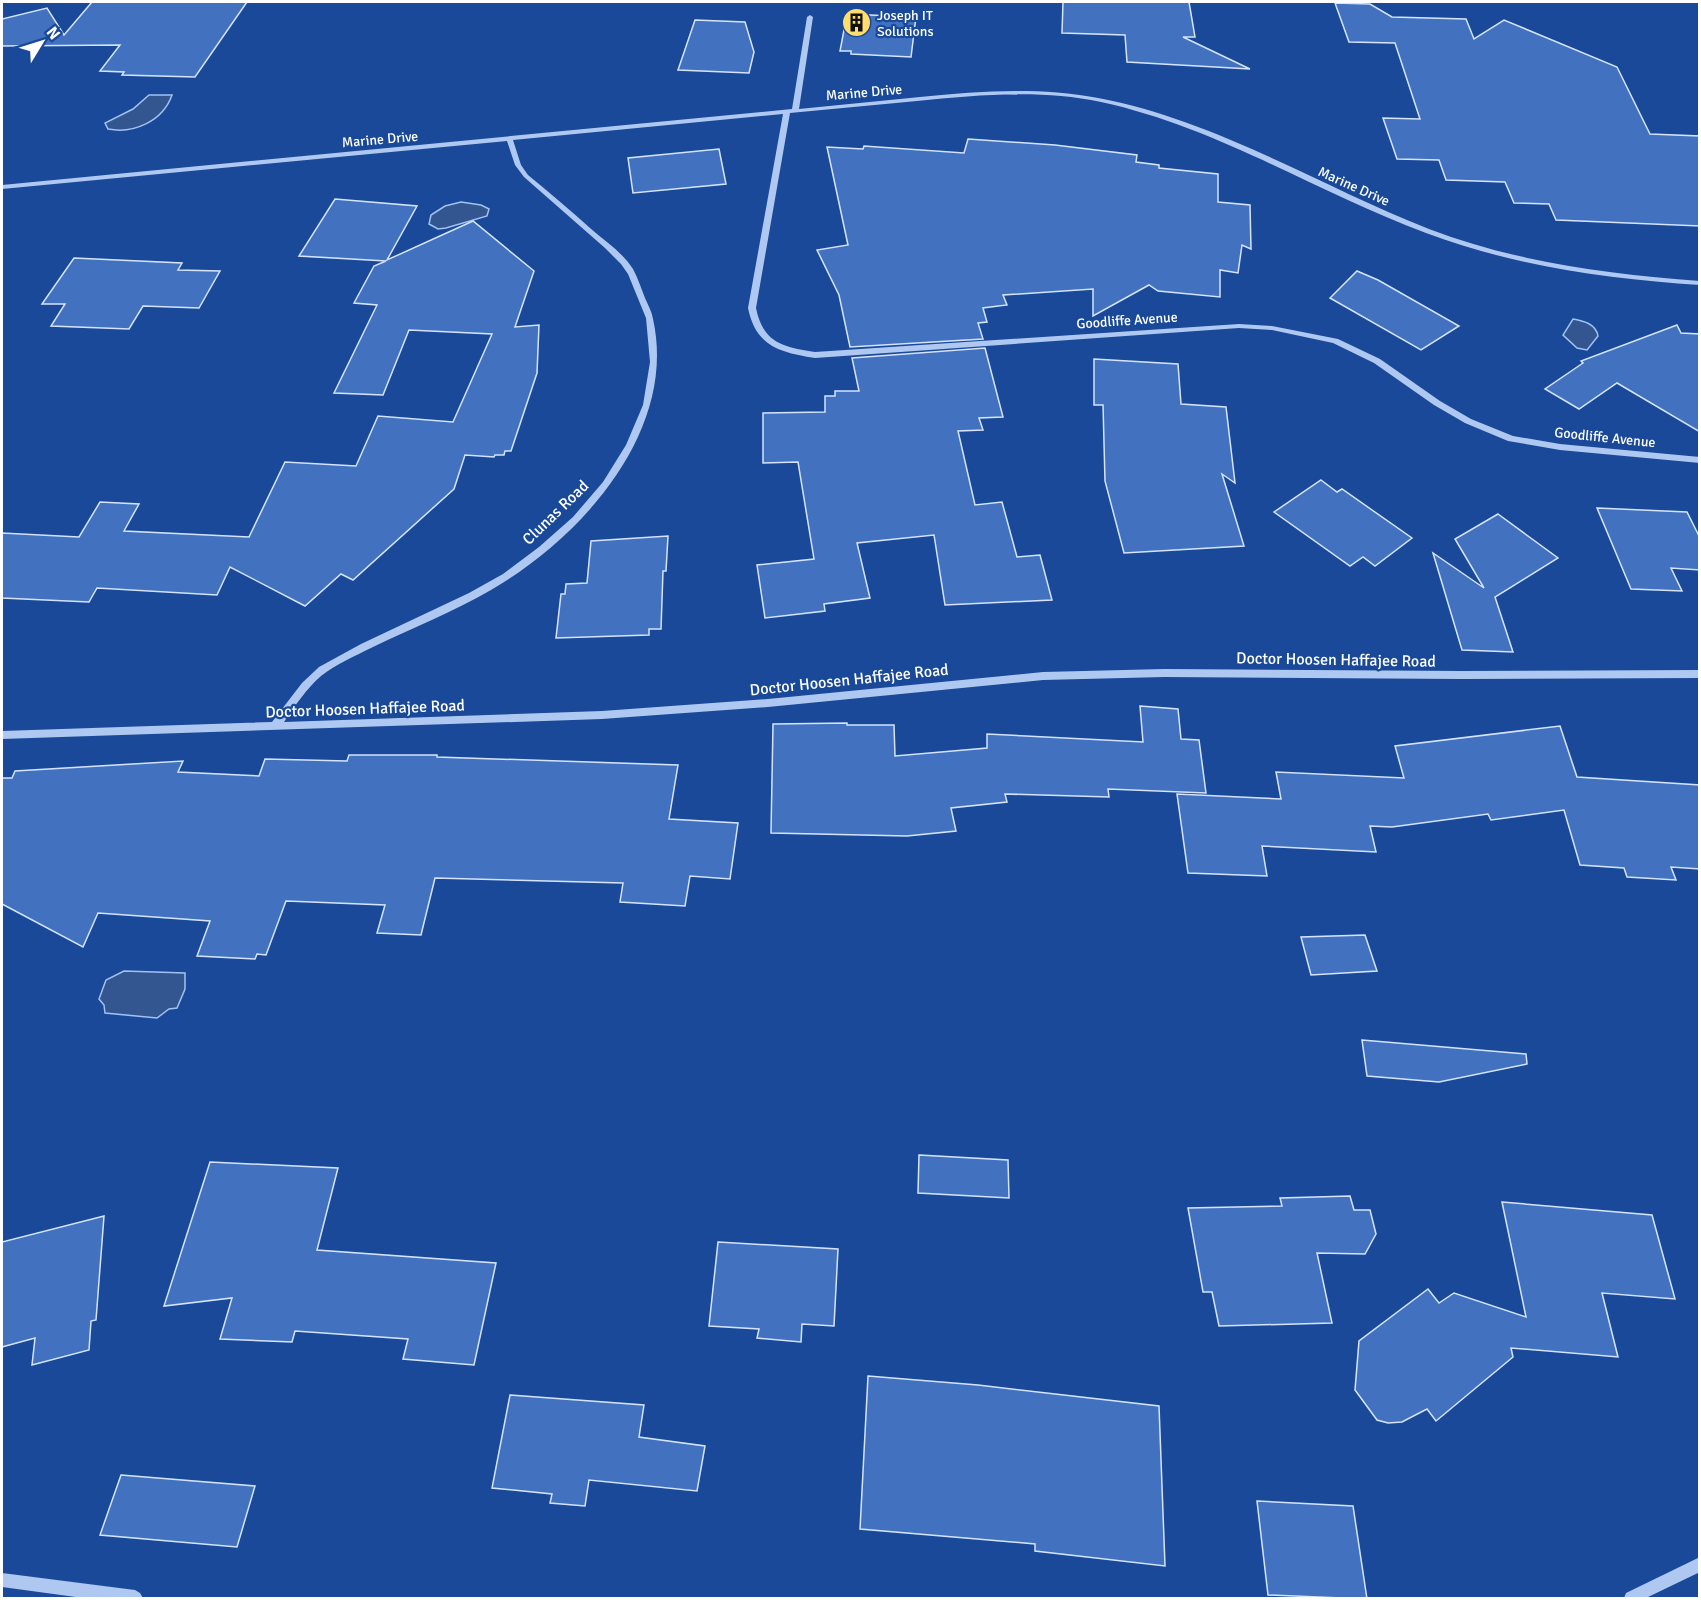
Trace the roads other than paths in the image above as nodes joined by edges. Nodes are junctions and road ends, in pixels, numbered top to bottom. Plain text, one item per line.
1 (810, 17) dead end
2 (791, 112) junction
3 (509, 138) junction
4 (2, 187) edge
5 (1700, 283) edge
6 (1700, 460) edge
7 (1700, 674) edge
8 (274, 727) junction
9 (2, 735) edge
10 (1700, 1564) edge
11 (2, 1580) edge
12 (135, 1599) edge
13 (1631, 1599) edge

1 - 2 street, Goodliffe Avenue
2 - 3 street, Marine Drive
2 - 5 street, Marine Drive
2 - 6 street, Goodliffe Avenue
3 - 4 street, Marine Drive
3 - 8 street, Clunas Road
7 - 8 street, Doctor Hoosen Haffajee Road
8 - 9 street, Doctor Hoosen Haffajee Road
10 - 13 street
11 - 12 street

